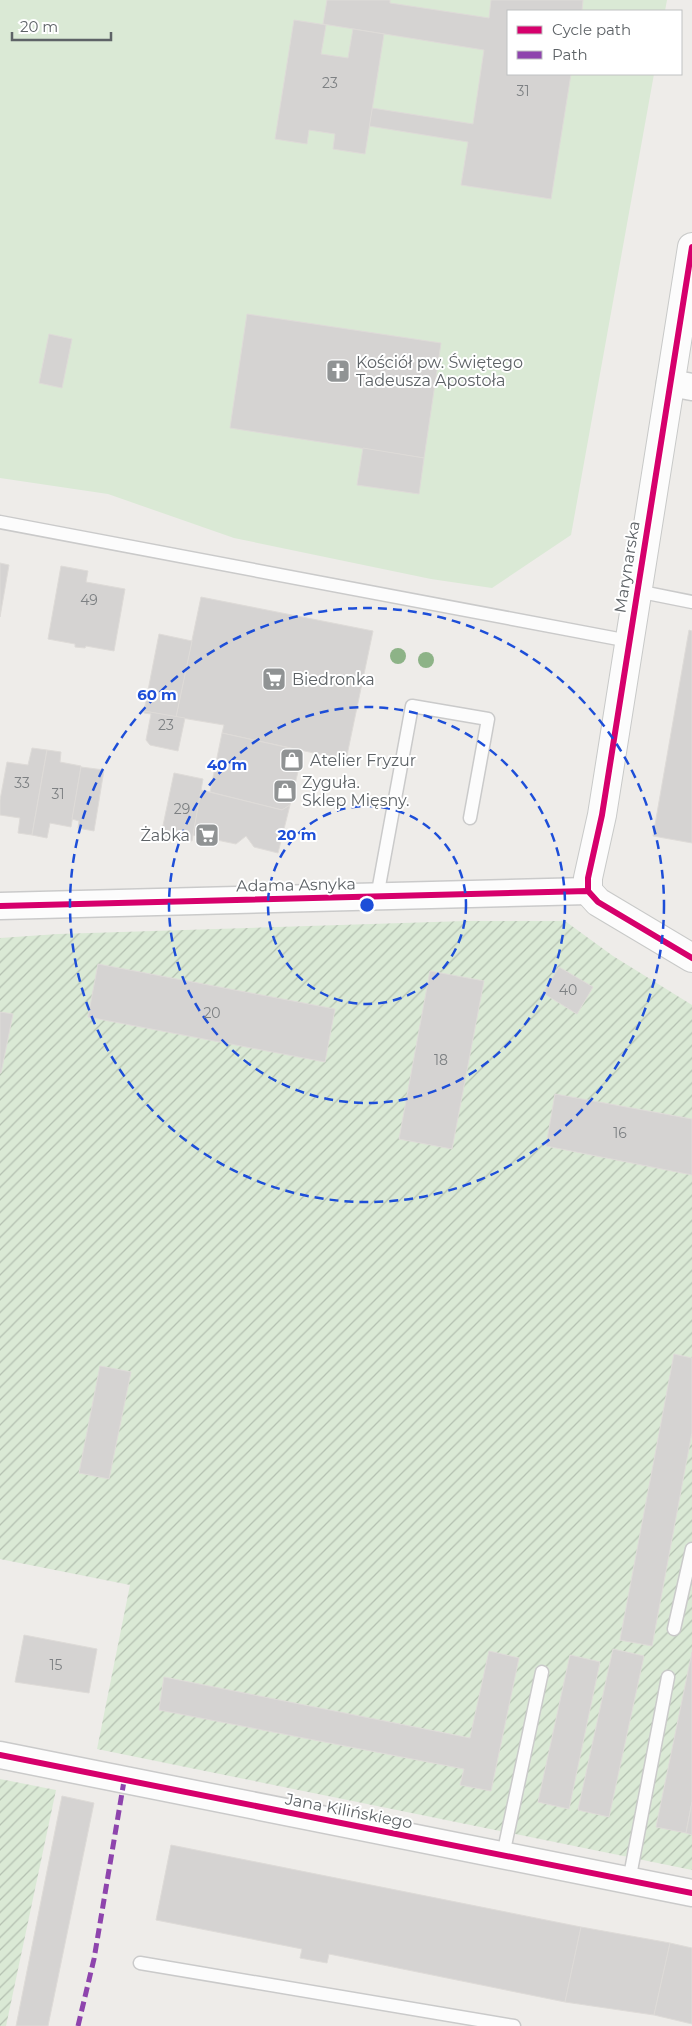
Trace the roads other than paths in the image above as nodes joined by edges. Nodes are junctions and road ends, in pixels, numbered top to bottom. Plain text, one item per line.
1 (692, 247) edge
2 (681, 385) edge
3 (0, 522) edge
4 (637, 591) junction
5 (692, 602) edge
6 (629, 641) junction
7 (470, 818) dead end
8 (588, 892) junction
9 (377, 898) junction
10 (0, 906) edge
11 (692, 958) edge
12 (692, 1549) edge
13 (674, 1629) dead end
14 (542, 1672) dead end
15 (668, 1677) dead end
16 (0, 1754) edge
17 (503, 1855) junction
18 (629, 1881) junction
19 (692, 1893) edge
20 (140, 1963) dead end
21 (514, 2026) edge

1 - 2 street, Marynarska
2 - 4 street, Marynarska
3 - 6 lane
4 - 5 lane
4 - 6 street, Marynarska
6 - 8 street, Marynarska
7 - 9 lane
8 - 9 street, Adama Asnyka
8 - 11 street
9 - 10 street, Adama Asnyka
12 - 13 lane
14 - 17 lane
15 - 18 lane
16 - 17 street, Jana Kilińskiego
17 - 18 street, Jana Kilińskiego
18 - 19 street, Jana Kilińskiego
20 - 21 lane

